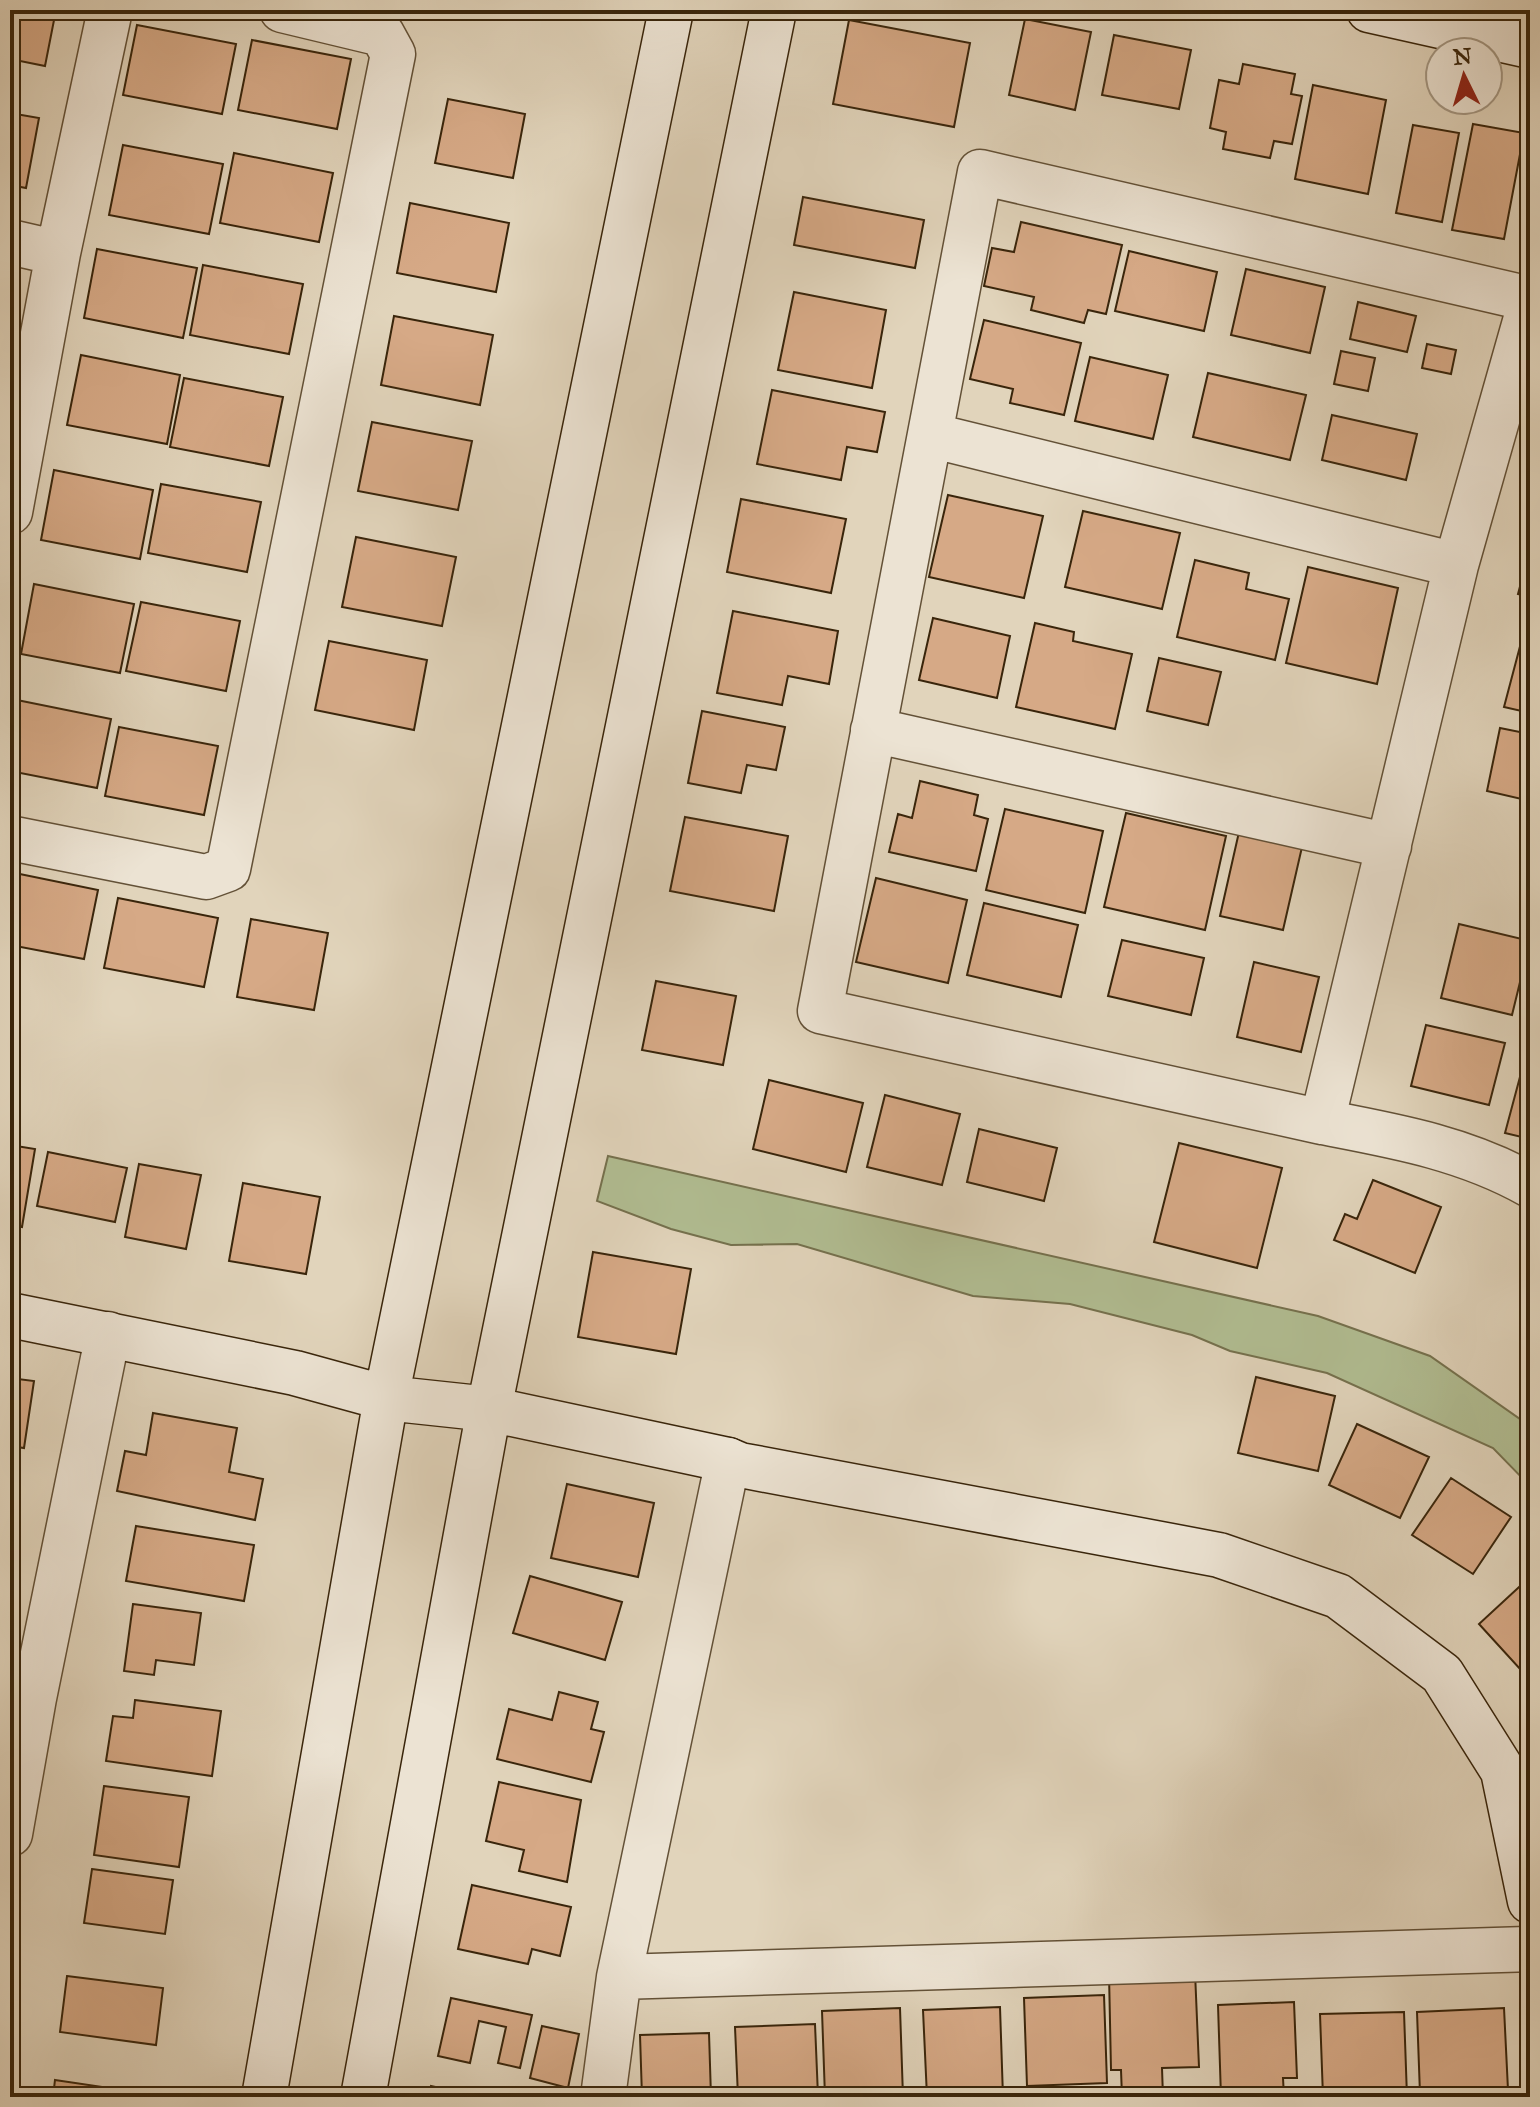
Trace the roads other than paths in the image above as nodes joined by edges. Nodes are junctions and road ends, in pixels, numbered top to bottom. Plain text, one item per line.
1 (110, 10) edge
2 (282, 10) edge
3 (671, 10) edge
4 (774, 10) edge
5 (1369, 10) edge
6 (1530, 46) edge
7 (10, 242) edge
8 (58, 253) junction
9 (1530, 302) edge
10 (930, 435) junction
11 (10, 512) edge
12 (1456, 565) junction
13 (873, 730) junction
14 (10, 838) edge
15 (1389, 846) junction
16 (1322, 1122) junction
17 (1530, 1185) edge
18 (10, 1315) edge
19 (108, 1334) junction
20 (386, 1398) junction
21 (489, 1409) junction
22 (728, 1460) junction
23 (22, 1696) edge
24 (10, 1834) edge
25 (1530, 1901) edge
26 (1530, 1949) edge
27 (619, 1977) junction
28 (264, 2097) edge
29 (363, 2097) edge
30 (603, 2097) edge

1 - 8 street
2 - 14 street
3 - 20 street
4 - 21 street
5 - 6 street
7 - 8 street
8 - 11 street
9 - 10 street
9 - 12 street
10 - 12 street
10 - 13 street
12 - 15 street
13 - 15 street
13 - 16 street
15 - 16 street
16 - 17 street
18 - 19 street
19 - 20 street
19 - 23 street
20 - 21 street
20 - 28 street
21 - 22 street
21 - 29 street
22 - 25 street
22 - 27 street
23 - 24 street
26 - 27 street
27 - 30 street

